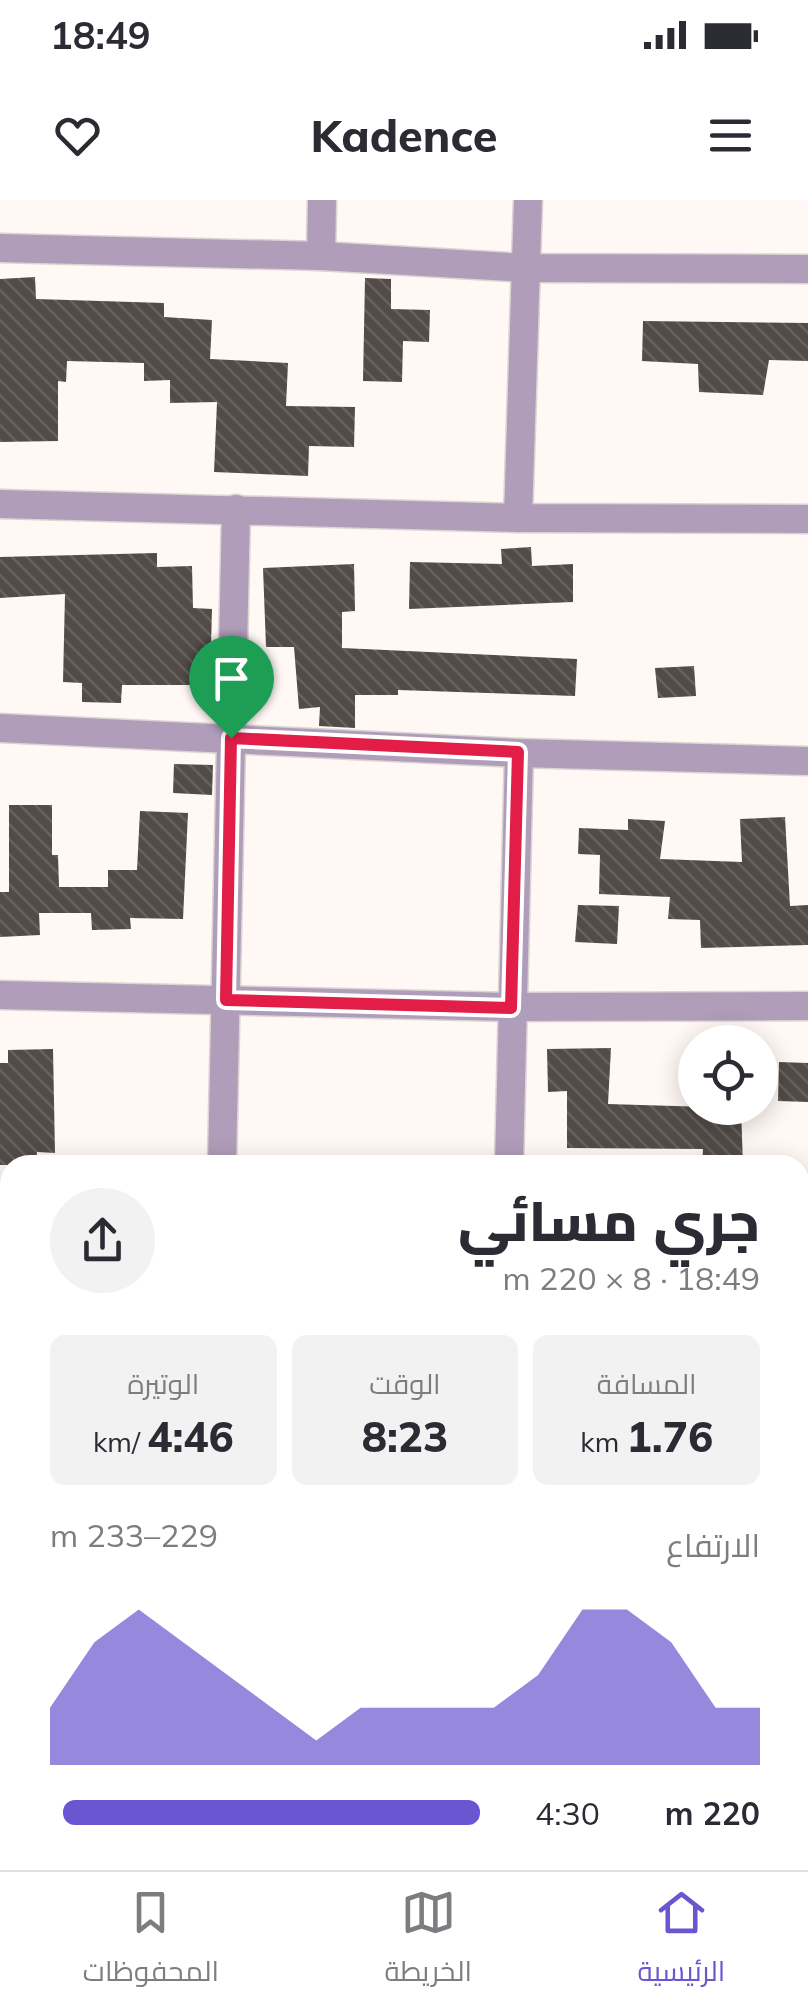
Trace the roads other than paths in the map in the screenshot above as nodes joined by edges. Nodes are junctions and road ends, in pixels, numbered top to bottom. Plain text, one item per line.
1 (322, 200) edge
2 (528, 200) edge
3 (0, 248) edge
4 (321, 256) junction
5 (526, 268) junction
6 (808, 269) edge
7 (0, 504) edge
8 (236, 509) junction
9 (518, 518) junction
10 (808, 519) edge
11 (0, 728) edge
12 (231, 738) junction
13 (518, 752) junction
14 (808, 760) edge
15 (0, 995) edge
16 (226, 1000) junction
17 (808, 1006) edge
18 (511, 1008) junction
19 (222, 1155) edge
20 (508, 1155) edge

1 - 4 street
2 - 5 street
3 - 4 street
4 - 5 street
5 - 6 street
5 - 9 street
7 - 8 street
8 - 9 street
8 - 12 street
9 - 10 street
11 - 12 street
12 - 13 street
12 - 16 street
13 - 14 street
13 - 18 street
15 - 16 street
16 - 18 street
16 - 19 street
17 - 18 street
18 - 20 street

